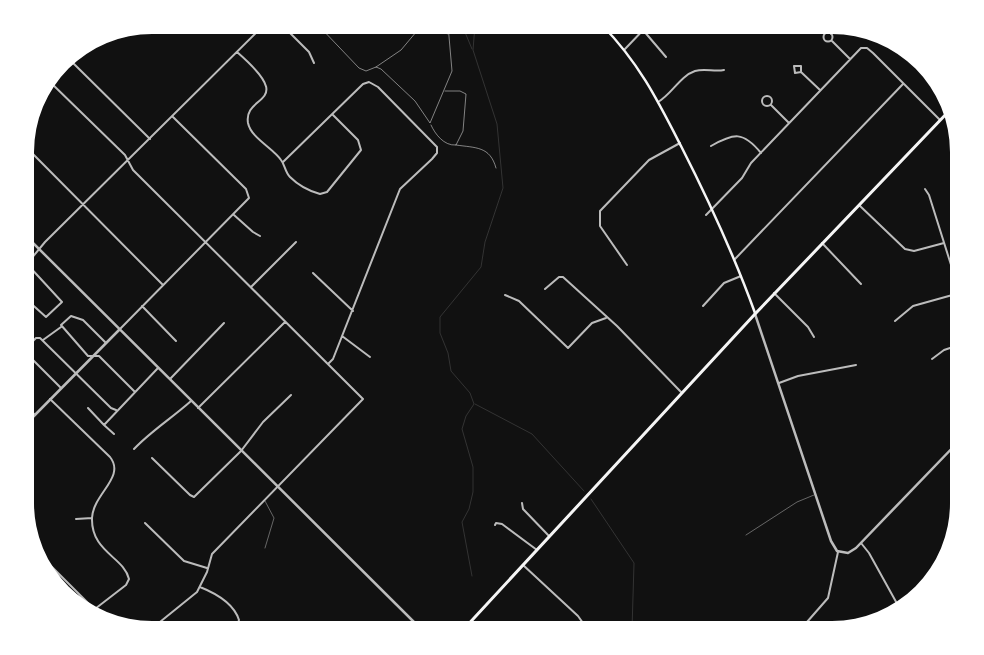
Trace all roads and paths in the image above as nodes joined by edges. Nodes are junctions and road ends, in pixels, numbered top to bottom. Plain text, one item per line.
1 (255, 34) edge
2 (291, 34) edge
3 (328, 34) edge
4 (414, 34) edge
5 (610, 34) edge
6 (639, 34) edge
7 (646, 34) edge
8 (831, 34) joint
9 (448, 35) edge
10 (832, 40) junction
11 (624, 49) junction
12 (237, 52) junction
13 (666, 57) dead end
14 (850, 59) junction
15 (74, 63) edge
16 (314, 63) dead end
17 (376, 67) junction
18 (724, 70) dead end
19 (801, 72) dead end
20 (903, 84) junction
21 (54, 86) edge
22 (820, 90) junction
23 (445, 92) junction
24 (658, 102) junction
25 (771, 105) junction
26 (333, 115) junction
27 (945, 115) edge
28 (173, 116) junction
29 (940, 120) junction
30 (430, 123) junction
31 (789, 123) junction
32 (150, 139) junction
33 (680, 143) junction
34 (456, 145) junction
35 (711, 146) dead end
36 (760, 153) junction
37 (34, 155) edge
38 (128, 162) junction
39 (283, 162) junction
40 (496, 168) dead end
41 (925, 189) dead end
42 (84, 205) junction
43 (859, 205) junction
44 (713, 208) junction
45 (234, 215) junction
46 (706, 215) dead end
47 (260, 236) dead end
48 (206, 242) junction
49 (296, 242) dead end
50 (822, 243) junction
51 (944, 243) junction
52 (34, 244) edge
53 (40, 250) junction
54 (34, 256) edge
55 (735, 259) junction
56 (950, 264) edge
57 (627, 265) dead end
58 (34, 272) edge
59 (313, 273) dead end
60 (741, 276) junction
61 (861, 284) dead end
62 (163, 285) junction
63 (251, 287) junction
64 (545, 289) dead end
65 (774, 293) junction
66 (505, 295) dead end
67 (950, 296) edge
68 (34, 306) edge
69 (142, 306) junction
70 (703, 306) dead end
71 (352, 310) junction
72 (755, 314) junction
73 (608, 318) junction
74 (895, 321) dead end
75 (285, 322) junction
76 (224, 323) dead end
77 (61, 328) junction
78 (120, 329) junction
79 (342, 336) junction
80 (814, 336) dead end
81 (34, 340) edge
82 (43, 340) junction
83 (176, 341) dead end
84 (106, 343) junction
85 (950, 349) edge
86 (93, 356) junction
87 (370, 357) dead end
88 (932, 359) dead end
89 (34, 361) edge
90 (329, 364) junction
91 (856, 365) dead end
92 (158, 368) junction
93 (76, 373) junction
94 (170, 379) junction
95 (779, 382) junction
96 (61, 388) junction
97 (135, 392) junction
98 (682, 392) junction
99 (291, 395) dead end
100 (50, 399) junction
101 (191, 400) junction
102 (88, 408) dead end
103 (198, 408) junction
104 (116, 410) junction
105 (35, 415) edge
106 (104, 424) junction
107 (114, 434) dead end
108 (134, 449) dead end
109 (950, 450) edge
110 (241, 451) junction
111 (152, 458) dead end
112 (278, 487) junction
113 (816, 494) junction
114 (264, 500) junction
115 (522, 503) dead end
116 (92, 518) junction
117 (76, 519) dead end
118 (145, 523) dead end
119 (495, 525) dead end
120 (746, 535) dead end
121 (549, 536) junction
122 (861, 543) junction
123 (265, 548) dead end
124 (537, 550) junction
125 (838, 552) junction
126 (523, 565) junction
127 (207, 568) junction
128 (54, 569) edge
129 (200, 587) junction
130 (87, 601) edge
131 (896, 603) edge
132 (96, 607) edge
133 (162, 621) edge
134 (238, 621) edge
135 (413, 621) edge
136 (471, 621) edge
137 (582, 621) edge
138 (808, 621) edge

1 - 12 street
2 - 16 street
3 - 17 path
4 - 17 path
5 - 11 main road
6 - 11 street
7 - 13 street
8 - 10 street
8 - 10 street
9 - 23 path
10 - 14 street
11 - 24 main road
12 - 28 street
12 - 39 street
14 - 20 street
14 - 22 street
15 - 32 street
17 - 30 path
18 - 24 street
19 - 22 street
20 - 29 street
20 - 55 street
21 - 38 street
22 - 31 street
23 - 30 path
23 - 34 path
24 - 33 main road
25 - 25 street
25 - 31 street
26 - 39 street
26 - 39 street
26 - 71 street
27 - 29 main road
28 - 32 street
28 - 45 street
29 - 43 main road
30 - 34 path
31 - 36 street
32 - 38 street
33 - 44 main road
33 - 57 street
34 - 40 path
35 - 36 street
36 - 44 street
37 - 42 street
38 - 42 street
38 - 48 street
41 - 51 street
42 - 53 street
42 - 62 street
43 - 50 main road
43 - 51 street
44 - 46 street
44 - 55 main road
45 - 47 street
45 - 48 street
48 - 62 street
48 - 63 street
49 - 63 street
50 - 61 street
50 - 65 main road
51 - 56 street
52 - 53 street
53 - 54 street
53 - 78 street
55 - 60 main road
58 - 68 street
59 - 71 street
60 - 70 street
60 - 72 main road
62 - 69 street
63 - 75 street
64 - 73 street
65 - 72 main road
65 - 80 street
66 - 73 street
67 - 74 street
69 - 78 street
69 - 83 street
71 - 79 street
72 - 95 street
72 - 98 main road
73 - 98 street
75 - 90 street
75 - 103 street
76 - 94 street
77 - 82 street
77 - 84 street
77 - 86 street
78 - 84 street
78 - 92 street
79 - 87 street
79 - 90 street
81 - 82 street
82 - 93 street
84 - 86 street
85 - 88 street
86 - 93 street
86 - 97 street
89 - 96 street
90 - 112 street
91 - 95 street
92 - 94 street
92 - 97 street
93 - 96 street
93 - 104 street
94 - 101 street
95 - 113 street
96 - 100 street
97 - 104 street
98 - 121 main road
99 - 110 street
100 - 105 street
100 - 116 street
101 - 103 street
101 - 108 street
102 - 106 street
103 - 110 street
104 - 106 street
106 - 107 street
109 - 122 street
110 - 111 street
110 - 112 street
112 - 114 street
112 - 135 street
113 - 120 lane
113 - 125 street
114 - 123 lane
114 - 127 street
115 - 121 street
116 - 117 street
116 - 132 street
118 - 127 street
119 - 124 street
121 - 124 main road
122 - 125 street
122 - 131 street
124 - 126 main road
125 - 138 street
126 - 136 main road
126 - 137 street
127 - 129 street
128 - 130 street
129 - 133 street
129 - 134 street

